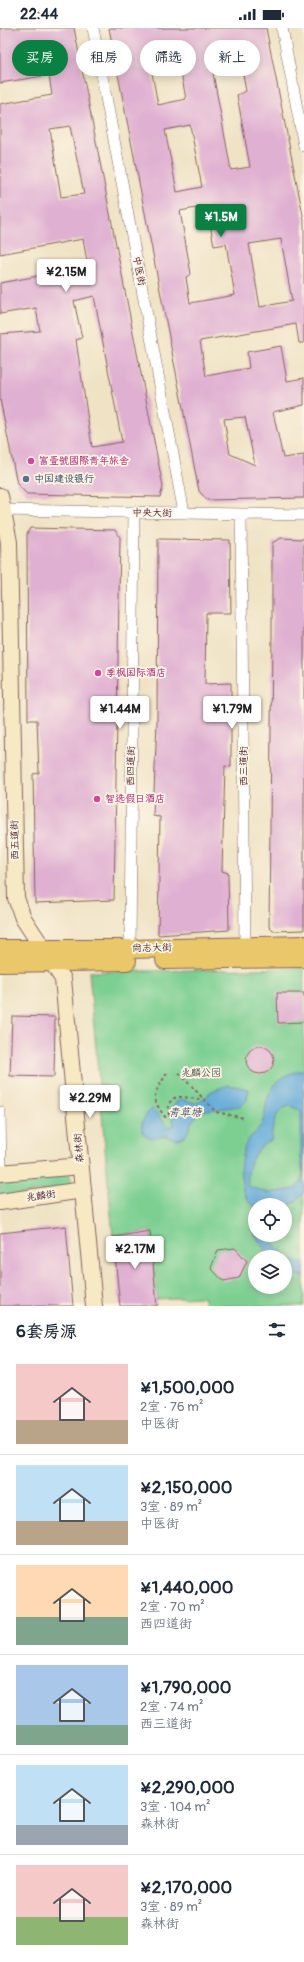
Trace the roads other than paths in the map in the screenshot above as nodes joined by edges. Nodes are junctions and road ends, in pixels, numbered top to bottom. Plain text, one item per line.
1 (93, 28) edge
2 (282, 28) edge
3 (304, 146) edge
4 (1, 505) edge
5 (134, 512) junction
6 (184, 513) junction
7 (241, 514) junction
8 (304, 515) edge
9 (304, 945) edge
10 (245, 946) junction
11 (0, 949) edge
12 (130, 949) junction
13 (46, 955) junction
14 (304, 958) edge
15 (0, 963) edge
16 (0, 1112) edge
17 (81, 1166) junction
18 (1, 1173) edge
19 (83, 1190) junction
20 (0, 1202) edge
21 (94, 1306) edge

1 - 6 street, 中医街
2 - 3 street
4 - 5 street, 中央大街
4 - 13 main road, 西五道街
5 - 6 street, 中央大街
5 - 12 street, 西四道街
6 - 7 street, 中央大街
7 - 8 street, 中央大街
7 - 10 street, 西三道街
9 - 10 main road, 尚志大街
10 - 12 main road, 尚志大街
11 - 13 main road, 尚志大街
12 - 13 main road, 尚志大街
13 - 14 main road, 尚志大街
13 - 15 main road, 尚志大街
13 - 17 main road, 森林街
16 - 18 street
17 - 18 main road
17 - 19 main road, 森林街
19 - 20 main road, 兆麟街
19 - 21 main road, 森林街

